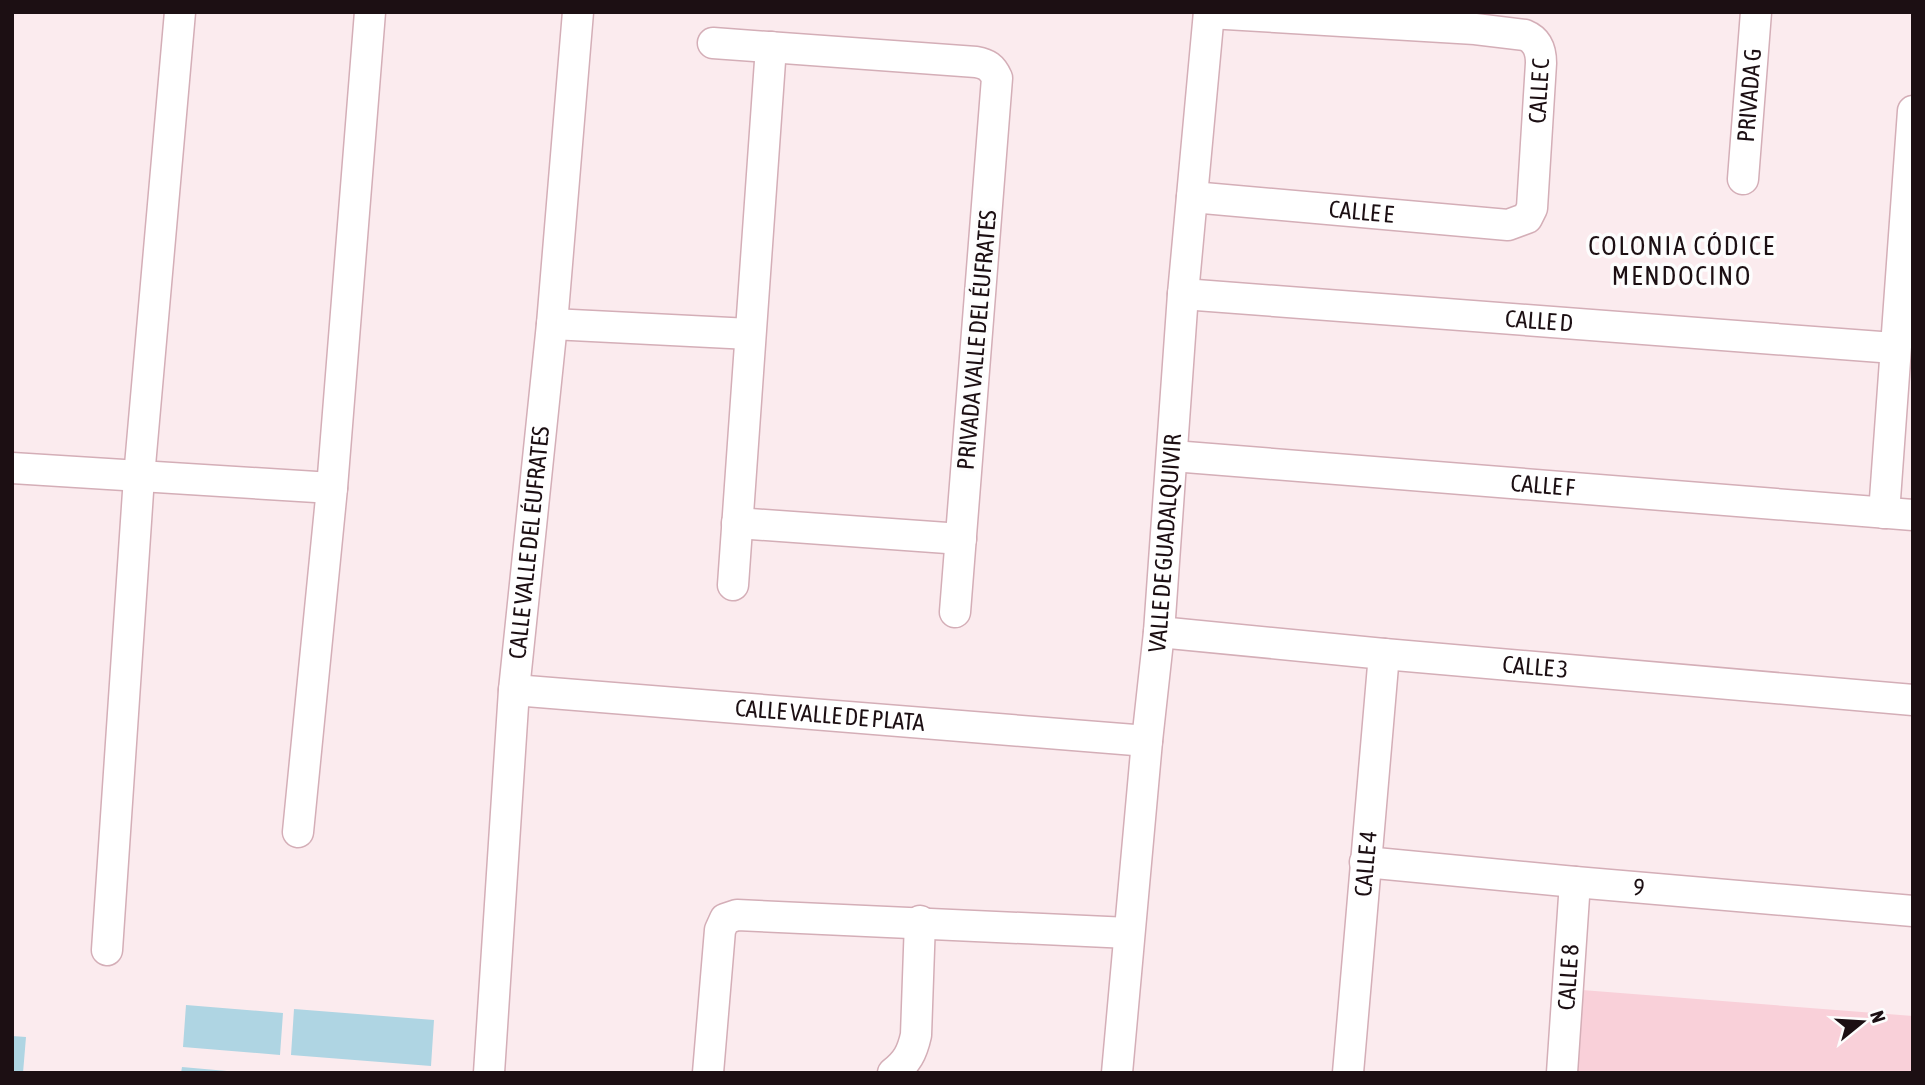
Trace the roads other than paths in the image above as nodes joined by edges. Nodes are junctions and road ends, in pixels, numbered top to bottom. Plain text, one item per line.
1 (180, 12) edge
2 (370, 12) edge
3 (578, 12) edge
4 (1756, 12) edge
5 (1209, 13) edge
6 (713, 43) dead end
7 (771, 47) junction
8 (1913, 111) edge
9 (1743, 179) dead end
10 (1192, 197) junction
11 (1527, 218) joint
12 (1183, 294) junction
13 (552, 324) junction
14 (750, 334) junction
15 (1894, 348) junction
16 (1173, 456) junction
17 (12, 468) edge
18 (139, 477) junction
19 (332, 488) junction
20 (1898, 514) edge
21 (737, 523) junction
22 (961, 539) junction
23 (733, 585) dead end
24 (955, 612) dead end
25 (1159, 632) junction
26 (1384, 654) junction
27 (514, 690) junction
28 (1913, 700) edge
29 (1147, 741) junction
30 (298, 832) dead end
31 (1365, 862) junction
32 (1575, 882) junction
33 (1913, 911) edge
34 (920, 921) junction
35 (1129, 933) junction
36 (107, 950) dead end
37 (489, 1073) edge
38 (708, 1073) edge
39 (893, 1073) edge
40 (1117, 1073) edge
41 (1348, 1073) edge
42 (1562, 1073) edge

1 - 18 street
2 - 19 street
3 - 13 street, CALLE VALLE DEL ÉUFRATES
4 - 9 street, PRIVADA G
5 - 10 street, VALLE DE GUADALQUIVIR
5 - 11 street, CALLE C
6 - 7 street
7 - 14 street
7 - 22 street, PRIVADA VALLE DEL ÉUFRATES
8 - 15 street
10 - 11 street, CALLE E
10 - 12 street, VALLE DE GUADALQUIVIR
12 - 15 street, CALLE D
12 - 16 street, VALLE DE GUADALQUIVIR
13 - 14 street
13 - 27 street, CALLE VALLE DEL ÉUFRATES
14 - 21 street
15 - 20 street
16 - 20 street, CALLE F
16 - 25 street, VALLE DE GUADALQUIVIR
17 - 18 street
18 - 19 street
18 - 36 street
19 - 30 street
21 - 22 street
21 - 23 street
22 - 24 street, PRIVADA VALLE DEL ÉUFRATES
25 - 26 street, CALLE 3
25 - 29 street, VALLE DE GUADALQUIVIR
26 - 28 street, CALLE 3
26 - 31 street, CALLE 4
27 - 29 street, CALLE VALLE DE PLATA
27 - 37 street, CALLE VALLE DEL ÉUFRATES
29 - 35 street, VALLE DE GUADALQUIVIR
31 - 32 street, 9
31 - 41 street, CALLE 4
32 - 33 street, 9
32 - 42 street, CALLE 8
34 - 35 street
34 - 38 street
34 - 39 street
35 - 40 street, VALLE DE GUADALQUIVIR

